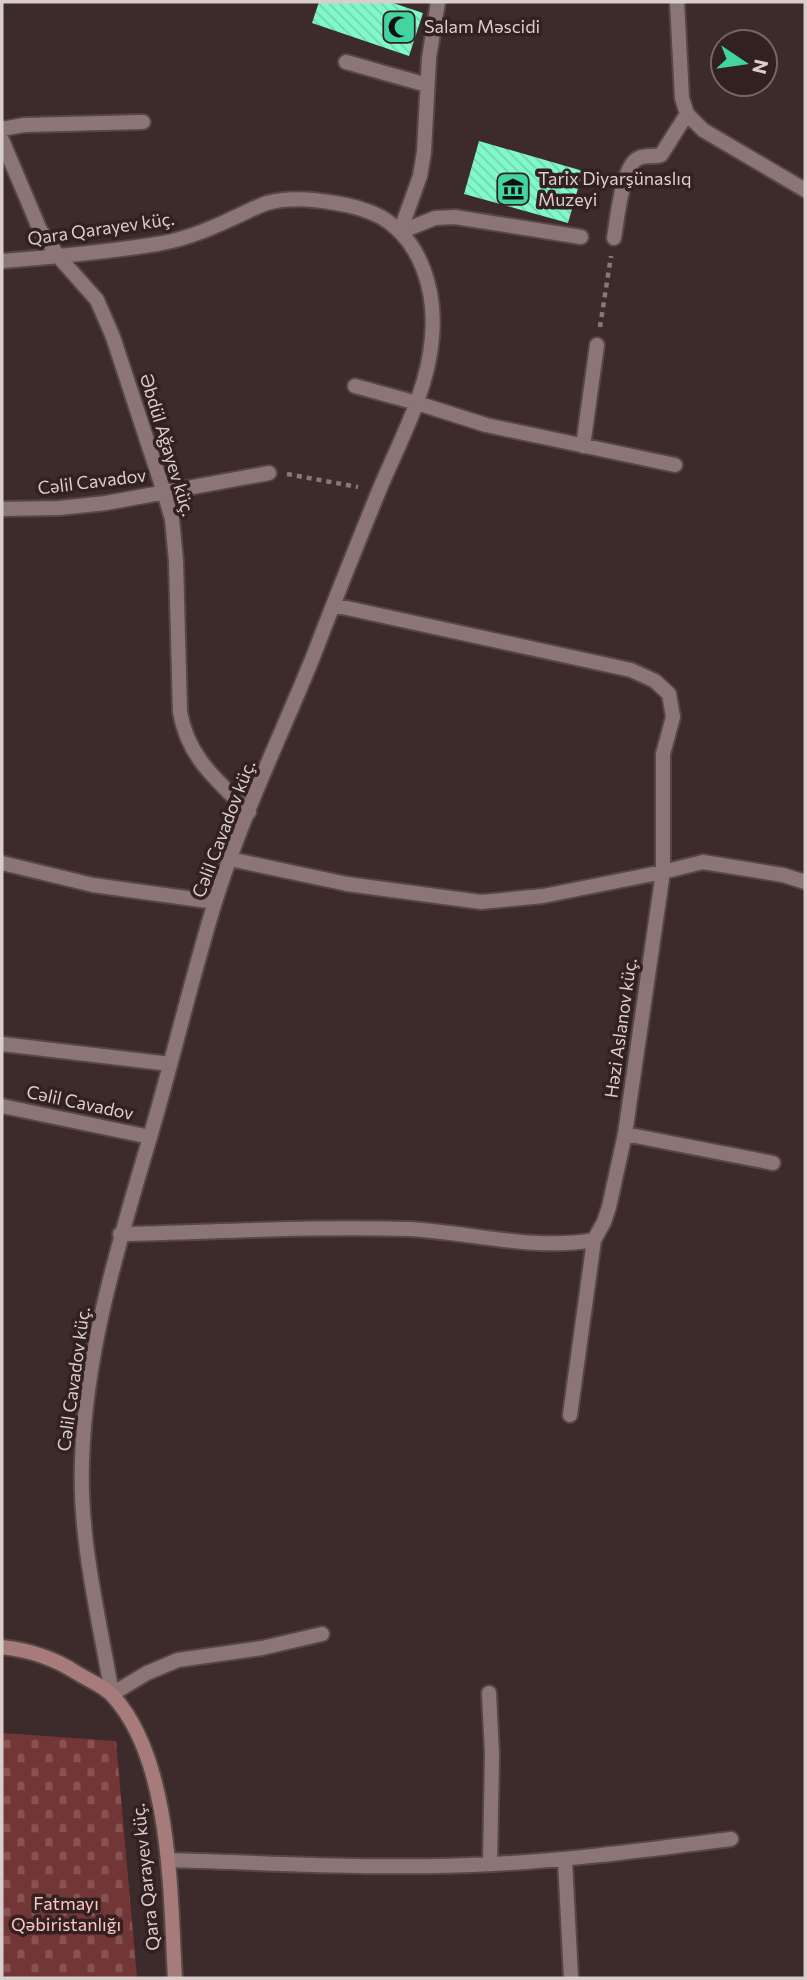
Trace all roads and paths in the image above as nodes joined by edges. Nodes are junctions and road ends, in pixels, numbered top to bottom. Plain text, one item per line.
1 (438, 2) edge
2 (677, 2) edge
3 (346, 62) dead end
4 (427, 85) junction
5 (687, 114) junction
6 (143, 122) dead end
7 (2, 129) edge
8 (2, 140) edge
9 (805, 190) edge
10 (400, 232) junction
11 (581, 237) dead end
12 (614, 238) joint
13 (58, 256) junction
14 (2, 261) edge
15 (597, 345) joint
16 (355, 386) dead end
17 (417, 402) junction
18 (583, 446) junction
19 (675, 465) dead end
20 (269, 473) joint
21 (379, 491) junction
22 (164, 492) junction
23 (2, 509) edge
24 (333, 605) junction
25 (249, 811) junction
26 (230, 859) junction
27 (2, 863) edge
28 (663, 872) junction
29 (805, 882) edge
30 (215, 902) junction
31 (2, 1044) edge
32 (170, 1064) junction
33 (2, 1106) edge
34 (625, 1134) junction
35 (150, 1137) junction
36 (773, 1163) dead end
37 (120, 1234) junction
38 (594, 1240) junction
39 (570, 1415) dead end
40 (322, 1634) dead end
41 (2, 1647) edge
42 (489, 1693) dead end
43 (112, 1694) junction
44 (731, 1839) dead end
45 (168, 1860) junction
46 (565, 1860) junction
47 (490, 1864) junction
48 (176, 1978) edge
49 (571, 1978) edge

1 - 4 street
2 - 5 street
3 - 4 street
4 - 10 street
5 - 9 street
5 - 12 street
6 - 7 street
8 - 13 street, Əbdül Ağayev küç.
10 - 11 street
10 - 13 street, Qara Qarayev küç.
10 - 17 street, Cəlil Cavadov küç.
12 - 15 path
13 - 14 street, Qara Qarayev küç.
13 - 22 street, Əbdül Ağayev küç.
15 - 18 street
16 - 17 street
17 - 18 street
17 - 21 street, Cəlil Cavadov küç.
18 - 19 street
20 - 21 path
20 - 22 street, Cəlil Cavadov
21 - 24 street, Cəlil Cavadov küç.
22 - 23 street, Cəlil Cavadov
22 - 25 street, Əbdül Ağayev küç.
24 - 25 street, Cəlil Cavadov küç.
24 - 28 street, Həzi Aslanov küç.
25 - 26 street, Cəlil Cavadov küç.
26 - 28 street
26 - 30 street, Cəlil Cavadov küç.
27 - 30 street
28 - 29 street
28 - 34 street, Həzi Aslanov küç.
30 - 32 street, Cəlil Cavadov küç.
31 - 32 street
32 - 35 street, Cəlil Cavadov küç.
33 - 35 street, Cəlil Cavadov
34 - 36 street
34 - 38 street, Həzi Aslanov küç.
35 - 37 street, Cəlil Cavadov küç.
37 - 38 street
37 - 43 street, Cəlil Cavadov küç.
38 - 39 street, Həzi Aslanov küç.
40 - 43 street
41 - 43 street, Qara Qarayev küç.
42 - 47 street
43 - 45 street, Qara Qarayev küç.
44 - 46 street
45 - 47 street
45 - 48 street, Qara Qarayev küç.
46 - 47 street
46 - 49 street

